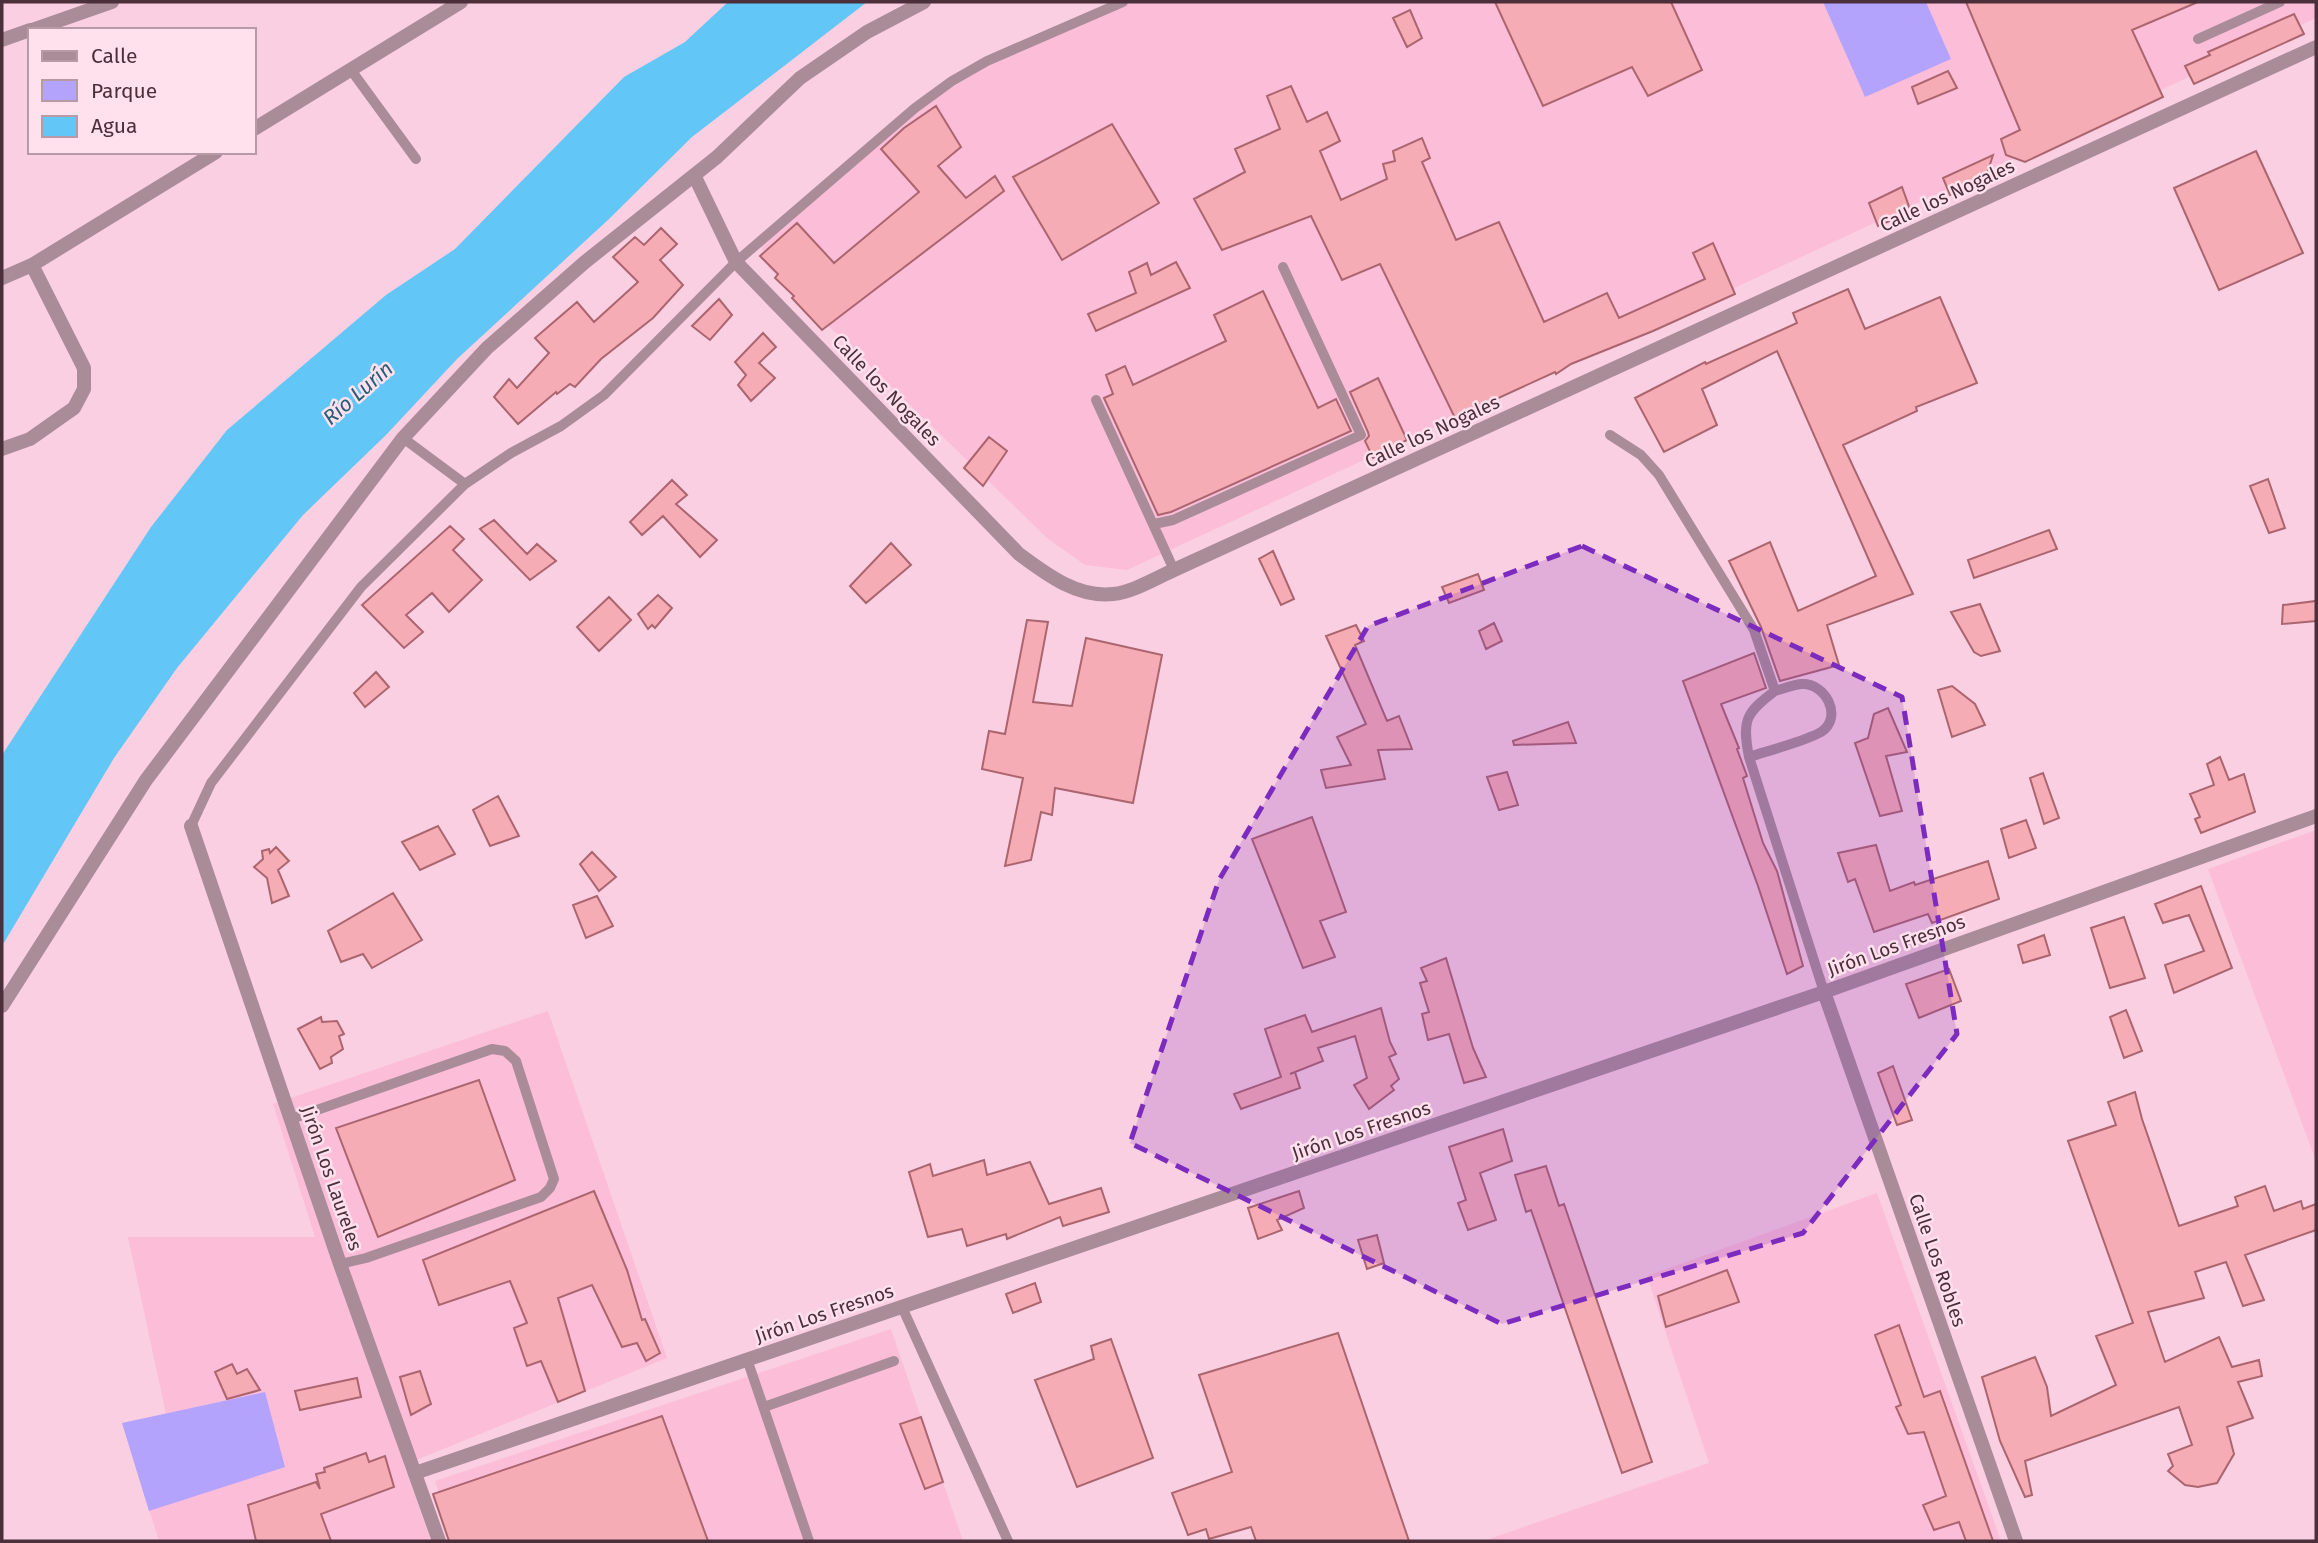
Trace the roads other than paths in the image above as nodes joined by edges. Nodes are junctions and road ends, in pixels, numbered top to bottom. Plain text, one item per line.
1 (112, 2) edge
2 (461, 2) edge
3 (924, 2) edge
4 (1123, 2) edge
5 (2280, 2) edge
6 (37, 28) edge
7 (28, 31) edge
8 (2198, 39) dead end
9 (2, 40) edge
10 (2316, 47) edge
11 (351, 70) junction
12 (256, 128) edge
13 (213, 154) edge
14 (416, 159) dead end
15 (695, 177) junction
16 (736, 262) junction
17 (32, 265) junction
18 (1283, 267) dead end
19 (2, 278) edge
20 (1096, 400) dead end
21 (1610, 435) dead end
22 (403, 438) junction
23 (2, 449) edge
24 (465, 484) junction
25 (1154, 524) junction
26 (1174, 570) junction
27 (1775, 691) junction
28 (1749, 757) junction
29 (2316, 816) edge
30 (191, 826) joint
31 (1825, 992) junction
32 (2, 1006) edge
33 (291, 1119) junction
34 (340, 1264) junction
35 (902, 1307) junction
36 (747, 1359) junction
37 (894, 1361) dead end
38 (764, 1407) junction
39 (415, 1473) junction
40 (439, 1541) edge
41 (809, 1541) edge
42 (1008, 1541) edge
43 (2015, 1541) edge

1 - 6 street
2 - 11 street
3 - 15 street
4 - 16 lane
5 - 8 lane
7 - 9 street
10 - 26 street, Calle los Nogales
11 - 12 street
11 - 14 lane
13 - 17 street
15 - 16 street, Calle los Nogales
15 - 22 street
16 - 24 lane
16 - 26 street, Calle los Nogales
17 - 19 street
17 - 23 street
18 - 25 lane
20 - 25 lane
21 - 27 lane
22 - 24 lane
22 - 32 street
24 - 30 lane
25 - 26 lane
27 - 28 lane
27 - 28 lane
28 - 31 lane
29 - 31 street, Jirón Los Fresnos
30 - 33 street, Jirón Los Laureles
31 - 35 street, Jirón Los Fresnos
31 - 43 street, Calle Los Robles
33 - 34 street, Jirón Los Laureles
33 - 34 lane
34 - 39 street, Jirón Los Laureles
35 - 36 street, Jirón Los Fresnos
35 - 42 lane
36 - 38 lane
36 - 39 street, Jirón Los Fresnos
37 - 38 lane
38 - 41 lane
39 - 40 street, Jirón Los Laureles

